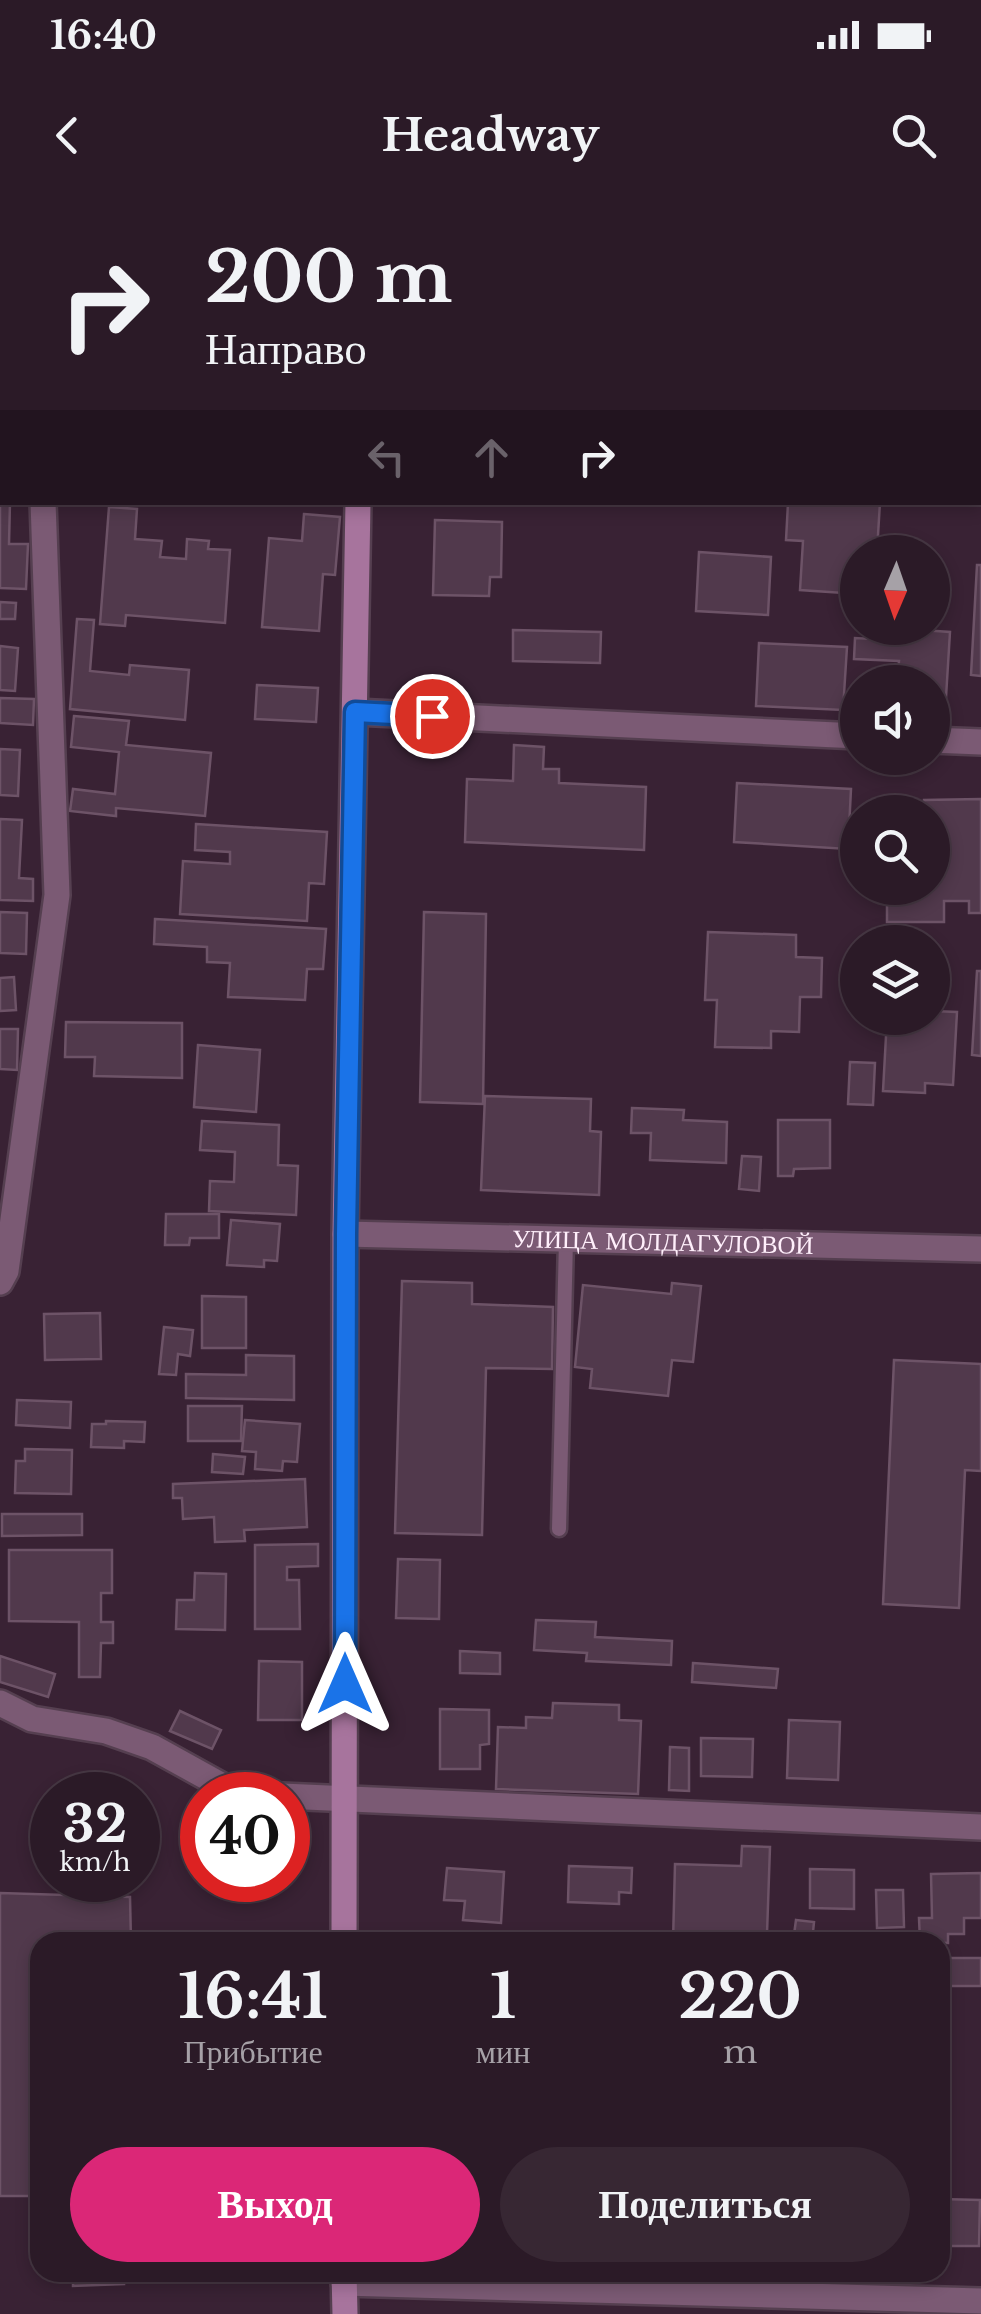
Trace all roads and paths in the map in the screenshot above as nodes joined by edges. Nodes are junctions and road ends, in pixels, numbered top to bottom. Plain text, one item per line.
1 (43, 505) edge
2 (358, 505) edge
3 (355, 712) junction
4 (840, 735) edge
5 (950, 741) edge
6 (981, 742) edge
7 (346, 1234) junction
8 (566, 1240) junction
9 (981, 1249) edge
10 (0, 1282) edge
11 (559, 1530) dead end
12 (0, 1703) edge
13 (345, 1796) junction
14 (981, 1827) edge
15 (344, 1932) edge
16 (344, 2282) edge
17 (455, 2282) edge
18 (981, 2301) edge
19 (345, 2314) edge

1 - 10 street
2 - 3 street
3 - 4 street
3 - 7 street
5 - 6 street
7 - 8 street, УЛИЦА МОЛДАГУЛОВОЙ
7 - 13 street
8 - 9 street, УЛИЦА МОЛДАГУЛОВОЙ
8 - 11 lane
12 - 13 street
13 - 14 street
13 - 15 street
16 - 19 street
17 - 18 street

